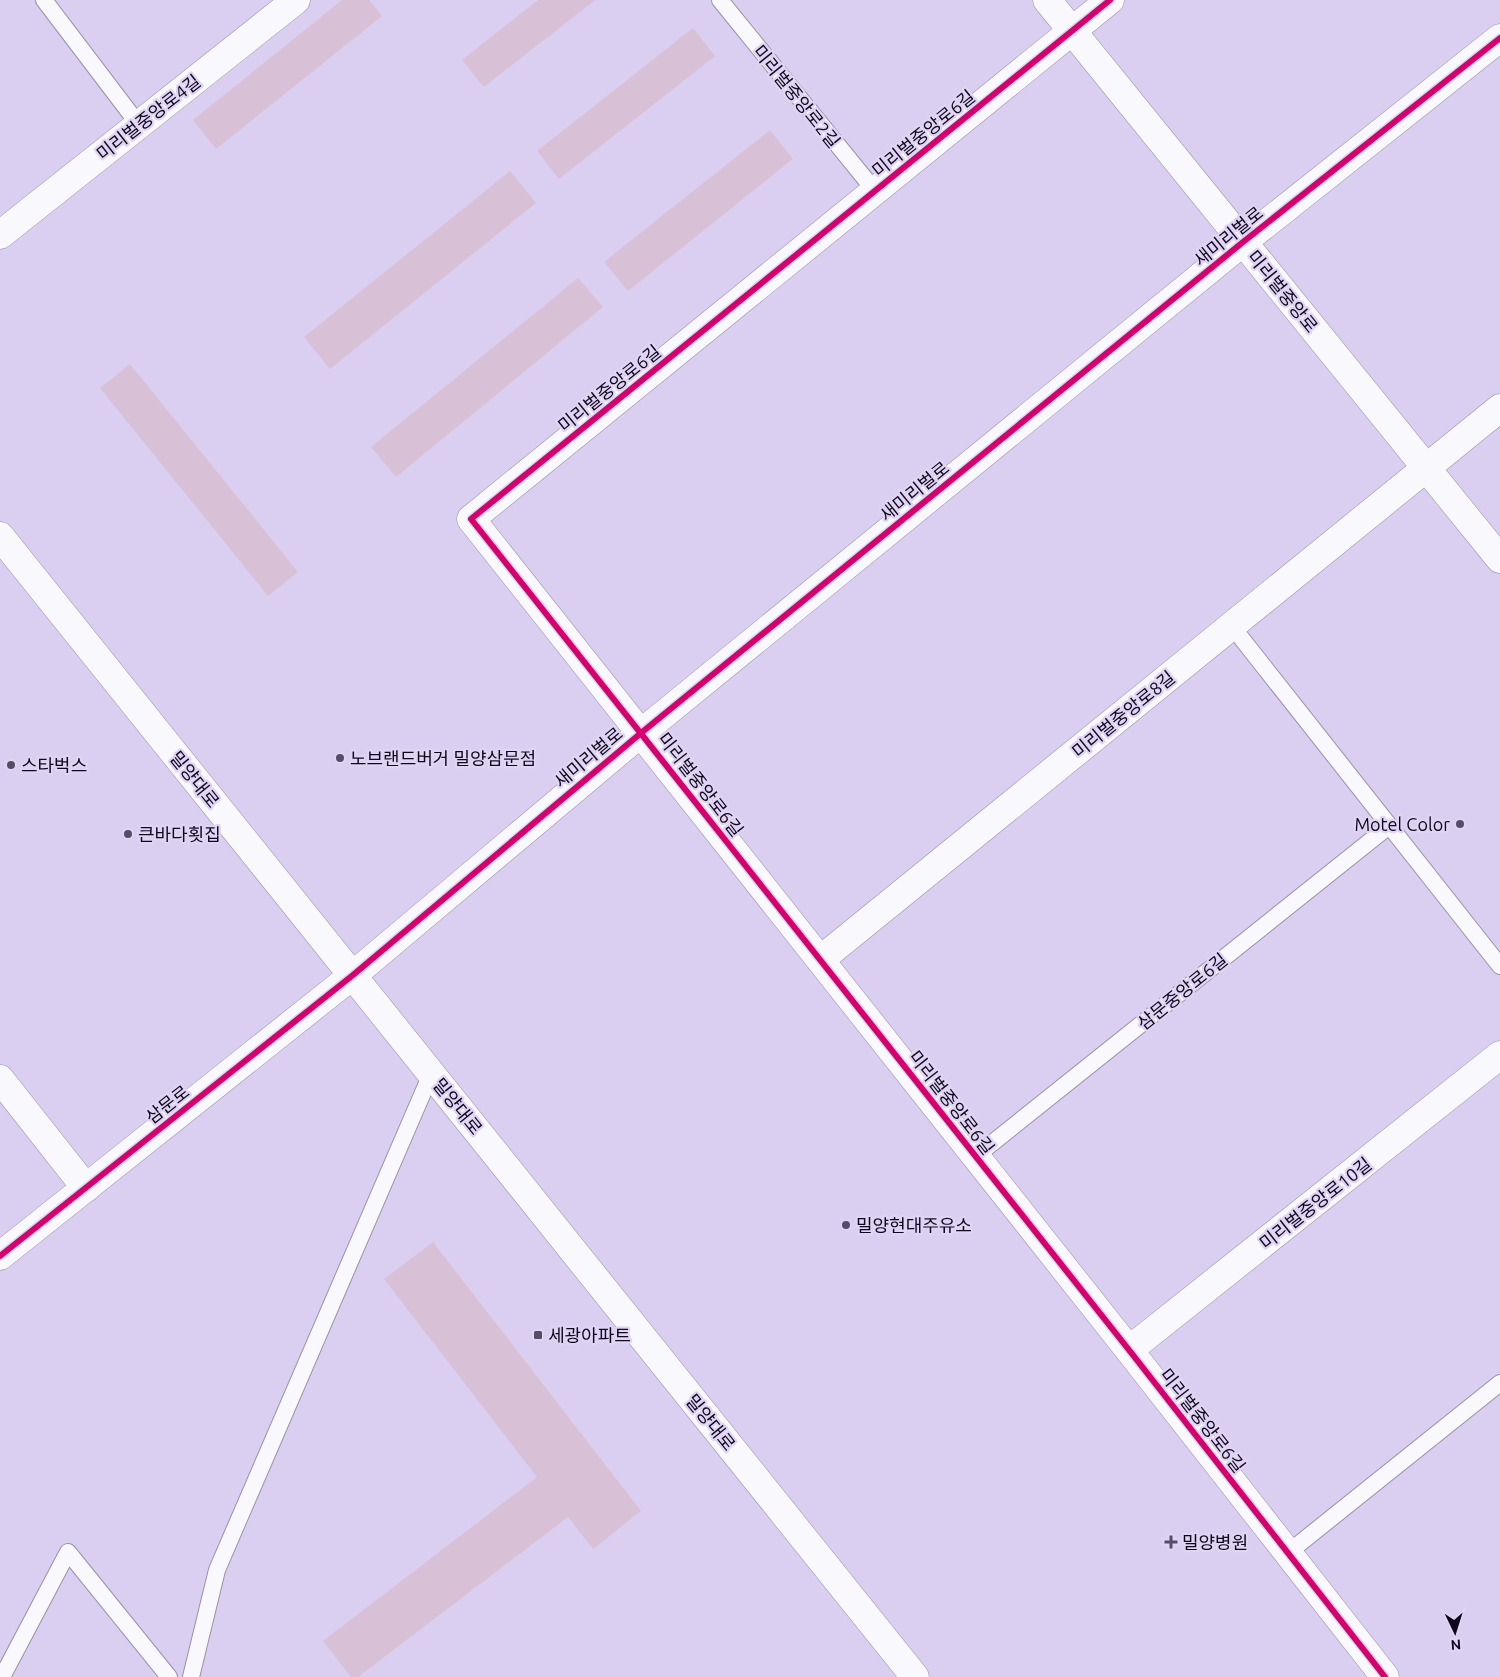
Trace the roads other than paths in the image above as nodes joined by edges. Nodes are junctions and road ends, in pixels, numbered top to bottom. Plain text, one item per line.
1 (44, 0) edge
2 (296, 0) edge
3 (720, 0) edge
4 (1047, 0) edge
5 (1110, 0) edge
6 (1072, 31) junction
7 (1500, 38) edge
8 (139, 125) junction
9 (875, 191) junction
10 (0, 234) edge
11 (1243, 242) junction
12 (1500, 408) edge
13 (1426, 467) junction
14 (0, 536) edge
15 (1500, 559) edge
16 (1231, 626) junction
17 (641, 733) junction
18 (1389, 826) junction
19 (820, 960) junction
20 (1500, 966) edge
21 (353, 976) junction
22 (1500, 1055) edge
23 (432, 1074) junction
24 (0, 1079) edge
25 (976, 1156) junction
26 (86, 1188) junction
27 (0, 1256) edge
28 (1129, 1350) junction
29 (1500, 1383) edge
30 (1289, 1552) junction
31 (2, 1677) edge
32 (169, 1677) edge
33 (191, 1677) edge
34 (915, 1677) edge
35 (1385, 1677) edge

1 - 8 lane
2 - 8 street, 미리벌중앙로4길
3 - 9 lane, 미리벌중앙로2길
4 - 6 street, 미리벌중앙로
5 - 6 street, 미리벌중앙로6길
6 - 9 street, 미리벌중앙로6길
6 - 11 street, 미리벌중앙로
7 - 11 street, 새미리벌로
8 - 10 street, 미리벌중앙로4길
9 - 17 street, 미리벌중앙로6길
11 - 13 street, 미리벌중앙로
11 - 17 street, 새미리벌로
12 - 13 street, 미리벌중앙로8길
13 - 15 street, 미리벌중앙로
13 - 16 street, 미리벌중앙로8길
14 - 21 street, 밀양대로
16 - 18 lane
16 - 19 street, 미리벌중앙로8길
17 - 19 street, 미리벌중앙로6길
17 - 21 street, 새미리벌로
18 - 20 lane
18 - 25 lane, 삼문중앙로6길
19 - 25 street, 미리벌중앙로6길
21 - 23 street, 밀양대로
21 - 26 street, 삼문로
22 - 28 street, 미리벌중앙로10길
23 - 33 lane
23 - 34 street, 밀양대로
24 - 26 street
25 - 28 street, 미리벌중앙로6길
26 - 27 street, 삼문로
28 - 30 street, 미리벌중앙로6길
29 - 30 lane
30 - 35 street, 미리벌중앙로6길
31 - 32 lane

